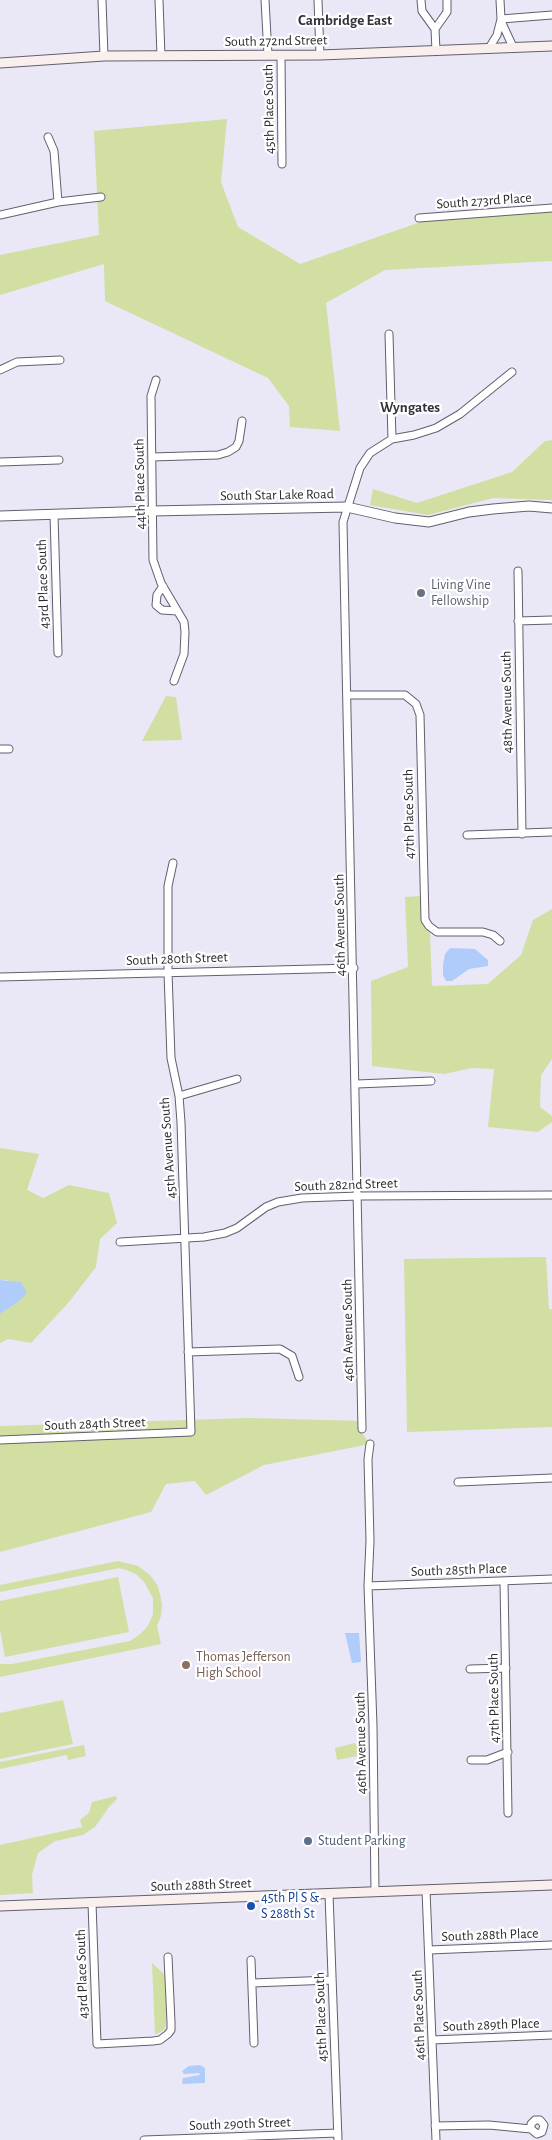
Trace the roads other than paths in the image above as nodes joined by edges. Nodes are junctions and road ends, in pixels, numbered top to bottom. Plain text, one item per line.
1 (102, 0) edge
2 (159, 0) edge
3 (265, 0) edge
4 (318, 0) edge
5 (421, 0) edge
6 (447, 0) edge
7 (500, 0) edge
8 (552, 15) edge
9 (501, 19) junction
10 (435, 29) junction
11 (552, 46) edge
12 (513, 47) junction
13 (489, 48) junction
14 (436, 50) junction
15 (268, 55) junction
16 (281, 55) junction
17 (320, 55) junction
18 (104, 56) junction
19 (161, 56) junction
20 (0, 63) edge
21 (48, 137) dead end
22 (282, 164) dead end
23 (100, 197) dead end
24 (58, 202) junction
25 (552, 208) edge
26 (0, 216) edge
27 (418, 218) dead end
28 (389, 334) dead end
29 (60, 360) dead end
30 (0, 370) edge
31 (512, 372) dead end
32 (156, 380) dead end
33 (242, 421) dead end
34 (392, 439) junction
35 (152, 457) junction
36 (58, 460) dead end
37 (0, 462) edge
38 (347, 507) junction
39 (552, 508) edge
40 (152, 511) junction
41 (54, 515) junction
42 (0, 516) edge
43 (518, 571) dead end
44 (163, 586) junction
45 (177, 611) junction
46 (552, 620) edge
47 (518, 621) junction
48 (58, 653) dead end
49 (174, 681) dead end
50 (348, 695) junction
51 (0, 749) edge
52 (9, 749) dead end
53 (552, 832) edge
54 (522, 834) junction
55 (467, 836) dead end
56 (173, 863) dead end
57 (500, 941) dead end
58 (354, 968) junction
59 (168, 972) junction
60 (0, 977) edge
61 (237, 1078) dead end
62 (431, 1081) dead end
63 (357, 1084) junction
64 (179, 1096) junction
65 (552, 1195) edge
66 (359, 1196) junction
67 (186, 1238) junction
68 (120, 1242) dead end
69 (188, 1352) junction
70 (299, 1377) dead end
71 (362, 1429) dead end
72 (191, 1432) joint
73 (0, 1440) edge
74 (370, 1444) dead end
75 (552, 1478) edge
76 (458, 1482) dead end
77 (552, 1579) edge
78 (504, 1582) junction
79 (368, 1586) junction
80 (506, 1668) junction
81 (470, 1669) dead end
82 (508, 1752) junction
83 (471, 1760) dead end
84 (508, 1813) dead end
85 (552, 1885) edge
86 (426, 1890) junction
87 (375, 1892) junction
88 (330, 1894) junction
89 (92, 1903) junction
90 (0, 1906) edge
91 (552, 1945) edge
92 (429, 1950) junction
93 (168, 1957) dead end
94 (251, 1960) dead end
95 (332, 1980) junction
96 (252, 1983) junction
97 (552, 2035) edge
98 (432, 2040) junction
99 (254, 2043) dead end
100 (435, 2126) junction
101 (530, 2129) dead end
102 (338, 2136) edge
103 (245, 2138) edge
104 (144, 2140) edge
105 (436, 2140) edge

1 - 18 street
2 - 19 street
3 - 15 street, 45th Place South
4 - 17 street
5 - 10 street
6 - 10 street
7 - 9 street
8 - 9 street
9 - 12 street
9 - 13 street
10 - 14 street
11 - 12 main road, South 272nd Street
12 - 13 main road, South 272nd Street
13 - 14 main road, South 272nd Street
14 - 17 main road, South 272nd Street
15 - 16 main road, South 272nd Street
15 - 19 main road, South 272nd Street
16 - 17 main road, South 272nd Street
16 - 22 street, 45th Place South
18 - 19 main road, South 272nd Street
18 - 20 main road, South 272nd Street
21 - 24 street
23 - 24 street
24 - 26 street
25 - 27 street, South 273rd Place
28 - 34 street
29 - 30 street
31 - 34 street
32 - 35 street, 44th Place South
33 - 35 street
34 - 38 street, 46th Avenue South
35 - 40 street, 44th Place South
36 - 37 street
38 - 39 street, South Star Lake Road
38 - 40 street, South Star Lake Road
38 - 50 street, 46th Avenue South
40 - 41 street, South Star Lake Road
40 - 44 street, 44th Place South
41 - 42 street, South Star Lake Road
41 - 48 street, 43rd Place South
43 - 47 street, 48th Avenue South
44 - 45 street, 44th Place South
44 - 45 street
45 - 49 street, 44th Place South
46 - 47 street
47 - 54 street, 48th Avenue South
50 - 57 street, 47th Place South
50 - 58 street, 46th Avenue South
51 - 52 street
53 - 54 street
54 - 55 street
56 - 59 street, 45th Avenue South
58 - 59 street, South 280th Street
58 - 63 street, 46th Avenue South
59 - 60 street, South 280th Street
59 - 64 street, 45th Avenue South
61 - 64 street
62 - 63 street
63 - 66 street, 46th Avenue South
64 - 67 street, 45th Avenue South
65 - 66 street, South 282nd Street
66 - 67 street, South 282nd Street
66 - 71 street, 46th Avenue South
67 - 68 street, South 282nd Street
67 - 69 street, 45th Avenue South
69 - 70 street
69 - 72 street, 45th Avenue South
72 - 73 street, South 284th Street
74 - 79 street, 46th Avenue South
75 - 76 street
77 - 78 street, South 285th Place
78 - 79 street, South 285th Place
78 - 80 street, 47th Place South
79 - 87 street, 46th Avenue South
80 - 81 street
80 - 82 street, 47th Place South
82 - 83 street
82 - 84 street, 47th Place South
85 - 86 main road, South 288th Street
86 - 87 main road, South 288th Street
86 - 92 street, 46th Place South
87 - 88 main road, South 288th Street
88 - 89 main road, South 288th Street
88 - 95 street, 45th Place South
89 - 90 main road, South 288th Street
89 - 93 street, 43rd Place South
91 - 92 street, South 288th Place
92 - 98 street, 46th Place South
94 - 96 street
95 - 96 street
95 - 102 street, 45th Place South
96 - 99 street
97 - 98 street, South 289th Place
98 - 100 street, 46th Place South
100 - 101 street
100 - 105 street, 46th Place South
102 - 103 street, South 290th Street
103 - 104 street, South 290th Street

